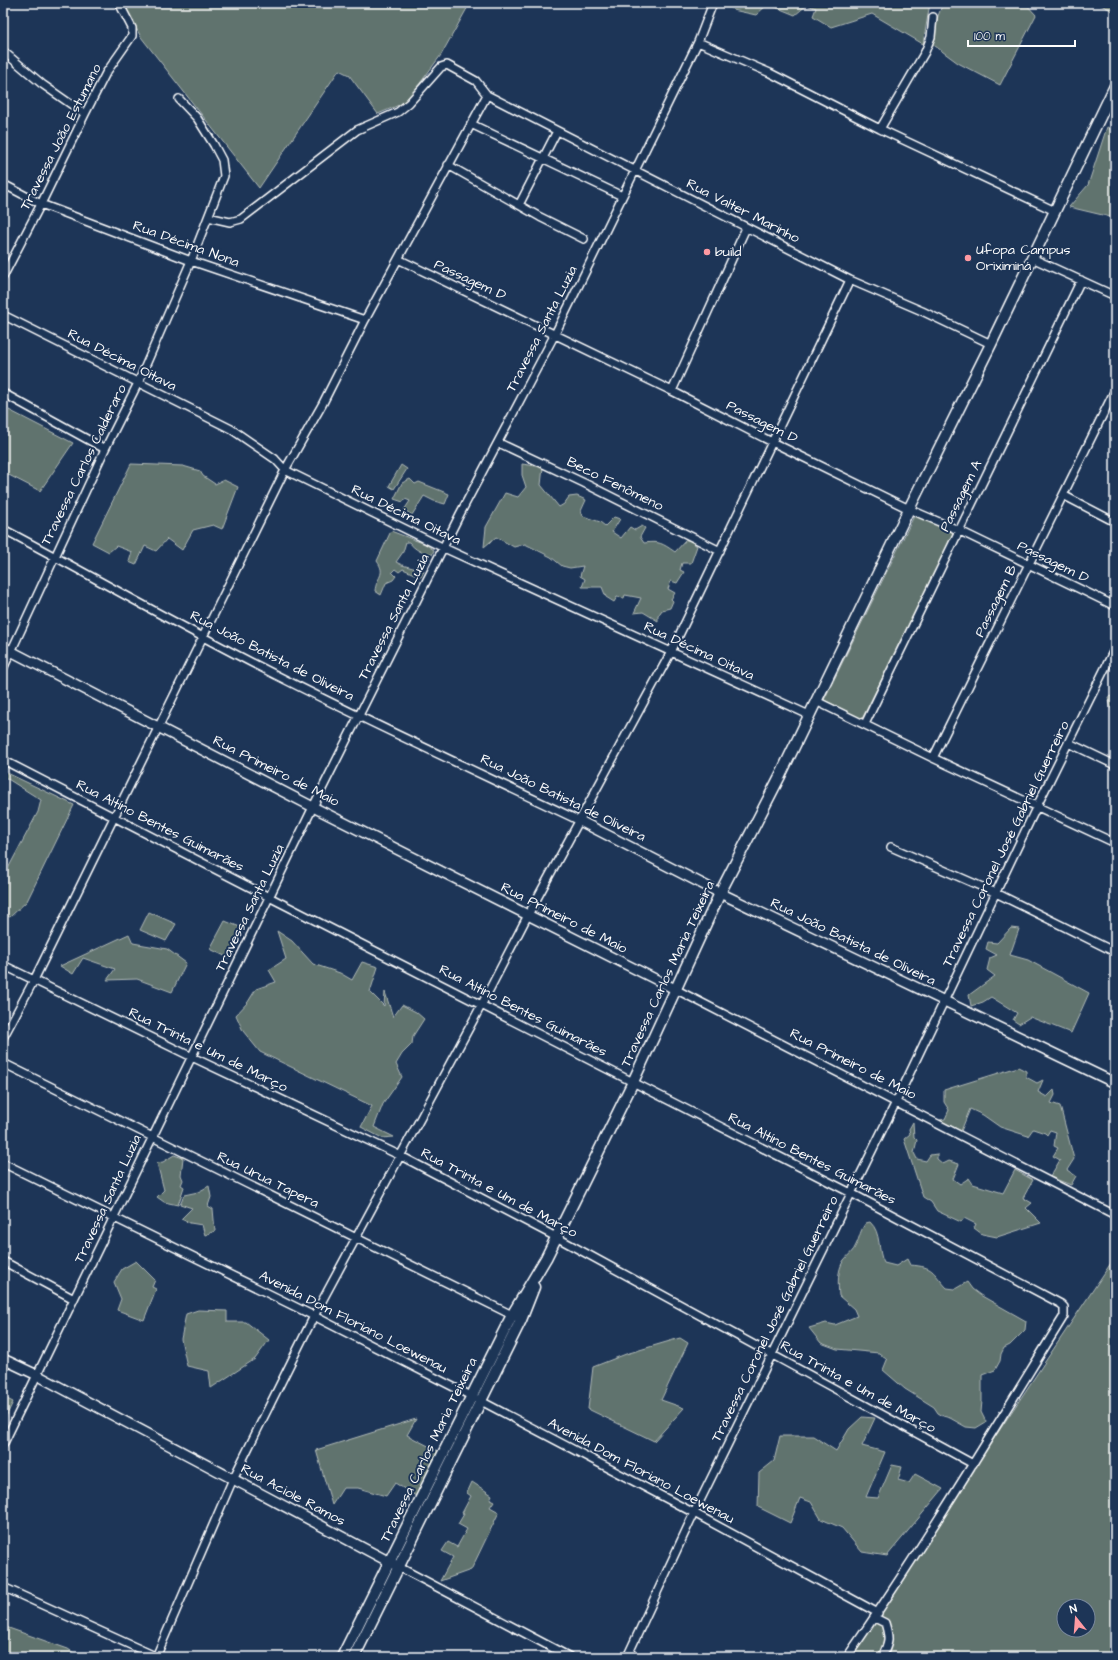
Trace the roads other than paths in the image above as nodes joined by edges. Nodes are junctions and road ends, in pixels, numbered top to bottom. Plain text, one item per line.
1 (119, 3) edge
2 (713, 3) edge
3 (933, 17) dead end
4 (698, 42) junction
5 (3, 51) edge
6 (1115, 86) edge
7 (487, 95) junction
8 (179, 99) dead end
9 (85, 114) junction
10 (471, 124) junction
11 (880, 129) junction
12 (557, 131) junction
13 (543, 159) junction
14 (448, 165) junction
15 (635, 170) junction
16 (3, 184) edge
17 (622, 196) junction
18 (42, 204) junction
19 (518, 205) junction
20 (1054, 211) junction
21 (208, 217) junction
22 (746, 228) junction
23 (584, 239) dead end
24 (1032, 258) junction
25 (398, 259) junction
26 (191, 261) junction
27 (3, 277) edge
28 (850, 280) junction
29 (1081, 280) junction
30 (1115, 296) edge
31 (3, 315) edge
32 (365, 320) junction
33 (555, 334) junction
34 (991, 344) junction
35 (138, 383) junction
36 (1115, 390) edge
37 (672, 391) junction
38 (3, 394) edge
39 (772, 442) junction
40 (499, 443) junction
41 (105, 448) junction
42 (285, 470) junction
43 (1063, 495) junction
44 (909, 509) junction
45 (1115, 522) edge
46 (3, 529) edge
47 (958, 530) junction
48 (444, 548) junction
49 (720, 551) junction
50 (55, 556) junction
51 (1028, 565) junction
52 (1115, 606) edge
53 (204, 638) junction
54 (3, 647) edge
55 (1115, 648) edge
56 (12, 651) junction
57 (671, 652) junction
58 (3, 668) edge
59 (816, 701) junction
60 (809, 715) junction
61 (359, 716) junction
62 (865, 724) junction
63 (158, 726) junction
64 (1070, 743) junction
65 (933, 758) junction
66 (3, 760) edge
67 (1115, 765) edge
68 (1037, 806) junction
69 (313, 807) junction
70 (114, 817) junction
71 (580, 821) junction
72 (1115, 843) edge
73 (891, 847) dead end
74 (720, 893) junction
75 (996, 893) junction
76 (269, 897) junction
77 (528, 915) junction
78 (1115, 952) edge
79 (3, 965) edge
80 (34, 980) junction
81 (676, 990) junction
82 (944, 1001) junction
83 (482, 1004) junction
84 (3, 1038) edge
85 (192, 1057) junction
86 (3, 1063) edge
87 (633, 1082) junction
88 (1115, 1083) edge
89 (896, 1102) junction
90 (152, 1137) junction
91 (401, 1156) junction
92 (3, 1163) edge
93 (851, 1193) junction
94 (1113, 1214) dead end
95 (114, 1218) junction
96 (356, 1237) junction
97 (556, 1237) junction
98 (3, 1262) edge
99 (74, 1299) junction
100 (314, 1316) junction
101 (516, 1317) junction
102 (771, 1354) junction
103 (3, 1359) edge
104 (37, 1375) junction
105 (477, 1399) junction
106 (3, 1445) edge
107 (973, 1464) junction
108 (232, 1479) junction
109 (694, 1513) junction
110 (389, 1562) junction
111 (399, 1567) junction
112 (3, 1587) edge
113 (876, 1615) junction
114 (156, 1657) edge
115 (342, 1657) edge
116 (354, 1657) edge
117 (570, 1657) edge
118 (627, 1657) edge
119 (847, 1657) edge
120 (882, 1657) edge

1 - 9 street, Travessa João Estumano
2 - 4 street, Travessa Santa Luzia
3 - 11 street
4 - 11 street
4 - 15 street, Travessa Santa Luzia
5 - 9 street
6 - 20 main road, Travessa Carlos Maria Teixeira
7 - 10 street
7 - 12 street, Rua Valter Marinho
7 - 21 street
8 - 21 street, Travessa Carlos Calderaro
9 - 18 street, Travessa João Estumano
10 - 13 street
10 - 14 street
11 - 20 street
12 - 13 street
12 - 15 street, Rua Valter Marinho
13 - 17 street
13 - 19 street
14 - 19 street
14 - 25 street
15 - 17 street, Travessa Santa Luzia
15 - 22 street, Rua Valter Marinho
16 - 18 street, Rua Décima Nona
17 - 33 street, Travessa Santa Luzia
18 - 26 street, Rua Décima Nona
18 - 27 street, Travessa João Estumano
19 - 23 street
20 - 24 main road, Travessa Carlos Maria Teixeira
21 - 26 street, Travessa Carlos Calderaro
22 - 28 street, Rua Valter Marinho
22 - 37 street
24 - 29 street
24 - 34 main road, Travessa Carlos Maria Teixeira
25 - 32 street
25 - 33 street, Passagem D
26 - 32 street, Rua Décima Nona
26 - 35 street, Travessa Carlos Calderaro
28 - 34 street, Rua Valter Marinho
28 - 39 street
29 - 30 street
29 - 47 street, Passagem A
31 - 35 street, Rua Décima Oitava
32 - 42 street
33 - 37 street, Passagem D
33 - 40 street, Travessa Santa Luzia
34 - 44 main road, Travessa Carlos Maria Teixeira
35 - 41 street, Travessa Carlos Calderaro
35 - 42 street, Rua Décima Oitava
36 - 43 street, Passagem B
37 - 39 street, Passagem D
38 - 41 street
39 - 44 street, Passagem D
39 - 49 street
40 - 48 street, Travessa Santa Luzia
40 - 49 street, Beco Fenômeno
41 - 50 street, Travessa Carlos Calderaro
42 - 48 street, Rua Décima Oitava
42 - 53 street
43 - 45 street
43 - 51 street, Passagem B
44 - 47 street, Passagem D
44 - 59 main road, Travessa Carlos Maria Teixeira
46 - 50 street, Rua João Batista de Oliveira
47 - 51 street, Passagem D
47 - 62 street, Passagem A
48 - 57 street, Rua Décima Oitava
48 - 61 street, Travessa Santa Luzia
49 - 57 street
50 - 53 street, Rua João Batista de Oliveira
50 - 56 street, Travessa Carlos Calderaro
51 - 52 street, Passagem D
51 - 65 street, Passagem B
53 - 61 street, Rua João Batista de Oliveira
53 - 63 street
54 - 56 street, Rua Primeiro de Maio
55 - 64 street, Travessa Coronel José Gabriel Guerreiro
56 - 58 street, Travessa Carlos Calderaro
56 - 63 street, Rua Primeiro de Maio
57 - 60 street, Rua Décima Oitava
57 - 71 street
59 - 60 main road, Travessa Carlos Maria Teixeira
59 - 62 street
60 - 74 main road, Travessa Carlos Maria Teixeira
61 - 69 street, Travessa Santa Luzia
61 - 71 street, Rua João Batista de Oliveira
62 - 65 street
63 - 69 street, Rua Primeiro de Maio
63 - 70 street
64 - 67 street
64 - 68 street, Travessa Coronel José Gabriel Guerreiro
65 - 68 street
66 - 70 street, Rua Altíno Bentes Guimarães
68 - 72 street
68 - 75 street, Travessa Coronel José Gabriel Guerreiro
69 - 76 street, Travessa Santa Luzia
69 - 77 street, Rua Primeiro de Maio
70 - 76 street, Rua Altíno Bentes Guimarães
70 - 80 street
71 - 74 street, Rua João Batista de Oliveira
71 - 77 street
73 - 75 street
74 - 81 main road, Travessa Carlos Maria Teixeira
74 - 82 street, Rua João Batista de Oliveira
75 - 78 street
75 - 82 street, Travessa Coronel José Gabriel Guerreiro
76 - 83 street, Rua Altíno Bentes Guimarães
76 - 85 street, Travessa Santa Luzia
77 - 81 street, Rua Primeiro de Maio
77 - 83 street
79 - 80 street, Rua Trinta e Um de Março
80 - 84 street
80 - 85 street, Rua Trinta e Um de Março
81 - 87 main road, Travessa Carlos Maria Teixeira
81 - 89 street, Rua Primeiro de Maio
82 - 88 street, Rua João Batista de Oliveira
82 - 89 street, Travessa Coronel José Gabriel Guerreiro
83 - 87 street, Rua Altíno Bentes Guimarães
83 - 91 street
85 - 90 street, Travessa Santa Luzia
85 - 91 street, Rua Trinta e Um de Março
86 - 90 street, Rua Urua Tapera
87 - 93 street, Rua Altíno Bentes Guimarães
87 - 97 main road, Travessa Carlos Maria Teixeira
89 - 93 street, Travessa Coronel José Gabriel Guerreiro
89 - 94 street, Rua Primeiro de Maio
90 - 95 street, Travessa Santa Luzia
90 - 96 street, Rua Urua Tapera
91 - 96 street
91 - 97 street, Rua Trinta e Um de Março
92 - 95 street, Avenida Dom Floriano Loewenau
93 - 102 street, Travessa Coronel José Gabriel Guerreiro
93 - 107 street, Rua Altíno Bentes Guimarães
95 - 99 street, Travessa Santa Luzia
95 - 100 street, Avenida Dom Floriano Loewenau
96 - 100 street
96 - 101 street, Rua Urua Tapera
97 - 101 main road, Travessa Carlos Maria Teixeira
97 - 102 street, Rua Trinta e Um de Março
98 - 99 street
99 - 104 street, Travessa Santa Luzia
100 - 105 street, Avenida Dom Floriano Loewenau
100 - 108 street
101 - 105 main road, Travessa Carlos Maria Teixeira
102 - 107 street, Rua Trinta e Um de Março
102 - 109 street, Travessa Coronel José Gabriel Guerreiro
103 - 104 street, Rua Aciole Ramos
104 - 106 street, Travessa Santa Luzia
104 - 108 street, Rua Aciole Ramos
105 - 109 street, Avenida Dom Floriano Loewenau
105 - 110 main road, Travessa Carlos Maria Teixeira
105 - 111 main road, Travessa Carlos Maria Teixeira
107 - 113 street
108 - 110 street, Rua Aciole Ramos
108 - 114 street
109 - 113 street, Avenida Dom Floriano Loewenau
109 - 118 street, Travessa Coronel José Gabriel Guerreiro
110 - 111 street, Rua Aciole Ramos
110 - 115 main road, Travessa Carlos Maria Teixeira
111 - 116 main road, Travessa Carlos Maria Teixeira
111 - 117 street, Rua Aciole Ramos
112 - 114 street
113 - 119 street
113 - 120 street, Avenida Dom Floriano Loewenau

